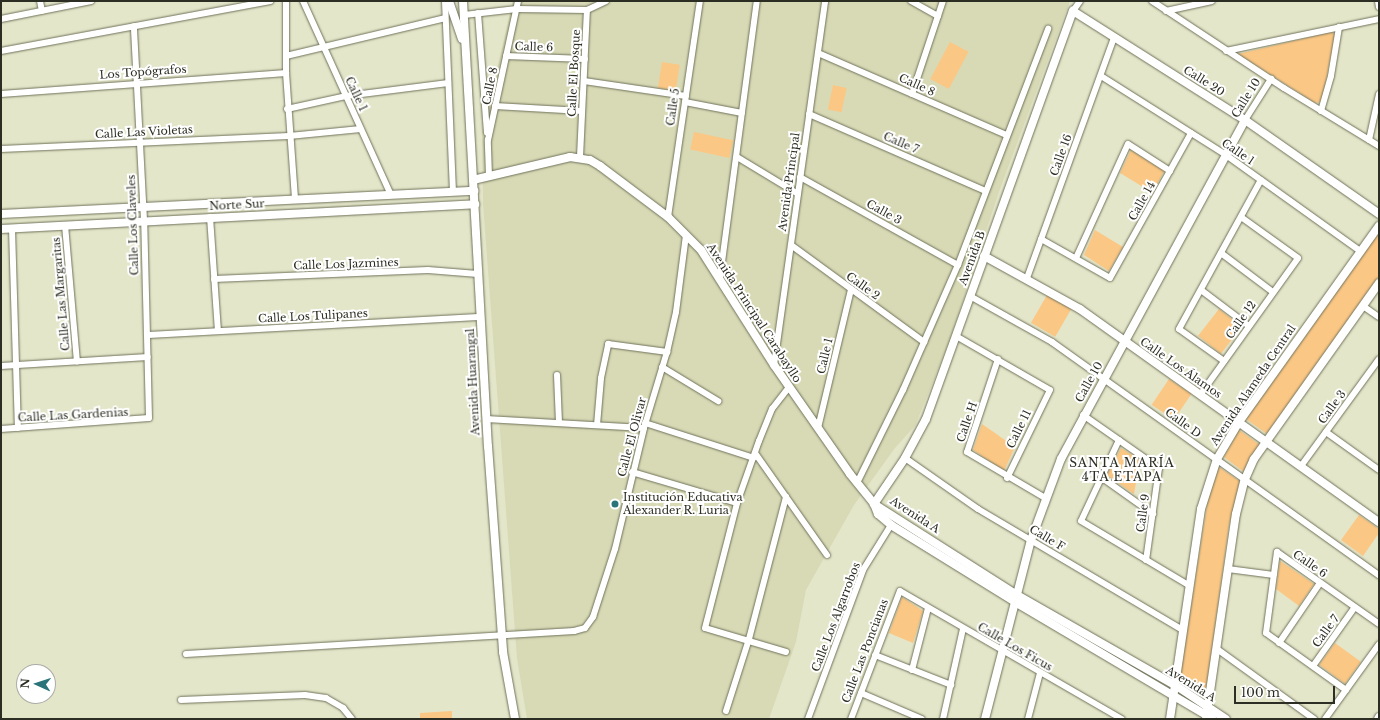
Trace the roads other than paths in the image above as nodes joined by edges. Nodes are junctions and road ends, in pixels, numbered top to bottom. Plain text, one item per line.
1 (40, 1) edge
2 (91, 1) edge
3 (270, 1) edge
4 (286, 1) edge
5 (302, 1) edge
6 (445, 1) edge
7 (449, 1) edge
8 (463, 1) edge
9 (518, 1) edge
10 (606, 1) edge
11 (700, 1) edge
12 (757, 1) edge
13 (825, 1) edge
14 (911, 1) edge
15 (943, 1) edge
16 (1080, 1) edge
17 (1152, 1) edge
18 (1212, 1) edge
19 (1378, 1) edge
20 (1379, 7) edge
21 (517, 9) junction
22 (587, 10) junction
23 (42, 11) junction
24 (1074, 11) junction
25 (1166, 11) junction
26 (478, 13) junction
27 (464, 15) junction
28 (938, 16) junction
29 (445, 18) junction
30 (1, 19) edge
31 (1379, 19) edge
32 (134, 26) junction
33 (1339, 26) junction
34 (1048, 29) dead end
35 (1114, 38) junction
36 (464, 43) junction
37 (323, 47) junction
38 (1, 51) edge
39 (1226, 51) junction
40 (818, 53) junction
41 (286, 56) junction
42 (506, 56) junction
43 (585, 59) junction
44 (286, 73) junction
45 (1100, 76) junction
46 (1271, 79) junction
47 (584, 81) junction
48 (136, 82) junction
49 (448, 83) junction
50 (1, 94) edge
51 (912, 94) junction
52 (1379, 94) edge
53 (346, 96) junction
54 (685, 99) junction
55 (495, 106) junction
56 (287, 109) junction
57 (582, 110) junction
58 (1321, 111) junction
59 (742, 113) junction
60 (809, 114) junction
61 (1245, 120) junction
62 (361, 129) junction
63 (1191, 133) junction
64 (1007, 135) junction
65 (288, 136) junction
66 (488, 140) junction
67 (1369, 140) junction
68 (140, 143) junction
69 (1379, 146) edge
70 (1, 149) edge
71 (1226, 155) junction
72 (737, 157) junction
73 (580, 158) junction
74 (1170, 170) junction
75 (489, 176) junction
76 (800, 177) junction
77 (473, 180) junction
78 (1261, 180) junction
79 (474, 191) junction
80 (985, 191) junction
81 (453, 192) junction
82 (798, 194) junction
83 (391, 195) junction
84 (295, 200) junction
85 (475, 204) junction
86 (143, 206) junction
87 (1, 214) edge
88 (1379, 214) edge
89 (210, 217) junction
90 (668, 217) junction
91 (1241, 217) junction
92 (144, 220) junction
93 (65, 225) junction
94 (1379, 226) edge
95 (1, 229) edge
96 (12, 229) junction
97 (686, 235) junction
98 (1041, 239) junction
99 (790, 245) junction
100 (1360, 251) junction
101 (1221, 253) junction
102 (984, 256) junction
103 (1076, 258) junction
104 (958, 265) junction
105 (478, 274) junction
106 (720, 277) junction
107 (1027, 278) junction
108 (214, 279) junction
109 (1379, 283) edge
110 (851, 289) junction
111 (1201, 290) junction
112 (1273, 292) junction
113 (970, 296) junction
114 (1363, 306) junction
115 (480, 317) junction
116 (1379, 317) edge
117 (1249, 326) junction
118 (218, 331) junction
119 (147, 335) junction
120 (956, 336) junction
121 (1124, 341) junction
122 (924, 342) junction
123 (667, 352) junction
124 (148, 357) junction
125 (998, 359) junction
126 (1379, 359) edge
127 (77, 361) junction
128 (1224, 361) junction
129 (16, 365) junction
130 (774, 365) junction
131 (1, 366) edge
132 (662, 367) junction
133 (556, 375) dead end
134 (1103, 378) junction
135 (789, 387) junction
136 (1200, 395) junction
137 (718, 401) dead end
138 (1083, 415) junction
139 (486, 419) junction
140 (145, 420) joint
141 (1239, 422) junction
142 (559, 423) junction
143 (597, 425) junction
144 (644, 426) junction
145 (18, 428) junction
146 (818, 428) junction
147 (1, 429) edge
148 (1326, 432) junction
149 (1119, 440) junction
150 (1266, 442) junction
151 (754, 455) junction
152 (905, 458) junction
153 (1217, 459) junction
154 (1300, 466) junction
155 (1379, 470) edge
156 (632, 472) junction
157 (1101, 477) junction
158 (1007, 478) junction
159 (1245, 479) junction
160 (857, 483) junction
161 (786, 497) junction
162 (1044, 498) junction
163 (737, 503) junction
164 (874, 504) junction
165 (1153, 514) junction
166 (1379, 522) edge
167 (892, 526) junction
168 (1031, 540) junction
169 (827, 555) dead end
170 (1146, 560) junction
171 (1228, 569) junction
172 (1274, 575) junction
173 (1379, 575) edge
174 (1320, 583) junction
175 (1190, 586) junction
176 (900, 591) joint
177 (1016, 598) junction
178 (1355, 607) junction
179 (928, 608) junction
180 (1026, 608) junction
181 (1012, 615) junction
182 (1379, 624) edge
183 (963, 628) junction
184 (1183, 630) junction
185 (502, 636) junction
186 (749, 639) junction
187 (1280, 642) junction
188 (1379, 644) edge
189 (1217, 649) junction
190 (786, 652) dead end
191 (1003, 653) junction
192 (186, 654) dead end
193 (875, 655) junction
194 (1313, 666) junction
195 (912, 670) junction
196 (1040, 673) junction
197 (951, 685) junction
198 (1175, 685) junction
199 (1346, 690) junction
200 (861, 693) junction
201 (1174, 694) junction
202 (181, 700) dead end
203 (726, 711) dead end
204 (1208, 715) edge
205 (352, 719) edge
206 (515, 719) edge
207 (808, 719) edge
208 (851, 719) edge
209 (922, 719) edge
210 (943, 719) edge
211 (985, 719) edge
212 (1029, 719) edge
213 (1122, 719) edge
214 (1170, 719) edge
215 (1226, 719) edge
216 (1314, 719) edge
217 (1325, 719) edge

1 - 23 street
2 - 23 street
3 - 32 street
4 - 41 street
5 - 37 street, Calle 1
6 - 29 street
7 - 36 street, Avenida Huarangal
8 - 27 street, Avenida Huarangal
9 - 21 street, Calle 8
10 - 22 street
11 - 54 street, Calle 5
12 - 59 street
13 - 40 street, Avenida Principal
14 - 28 street
15 - 28 street
16 - 24 street
17 - 25 street
18 - 25 street
19 - 20 street
21 - 22 street
21 - 26 street
21 - 42 street, Calle 8
22 - 43 street, Calle El Bosque
23 - 30 street
24 - 35 street, Calle 20
24 - 102 street, Avenida B
25 - 39 street
26 - 27 street
26 - 66 street
27 - 36 street, Avenida Huarangal
28 - 51 street
29 - 37 street
29 - 49 street
31 - 33 street
32 - 38 street
32 - 48 street, Calle Los Claveles
33 - 39 street
33 - 58 street
34 - 64 street, Avenida B
35 - 45 street, Calle 16
35 - 61 street, Calle 20
36 - 77 street, Avenida Huarangal
37 - 41 street
37 - 53 street, Calle 1
39 - 46 street
40 - 51 street, Calle 8
40 - 60 street, Avenida Principal
41 - 44 street
42 - 43 street, Calle 6
42 - 55 street, Calle 8
43 - 47 street, Calle El Bosque
44 - 48 street, Los Topógrafos
44 - 56 street
45 - 63 street, Calle 1
45 - 98 street, Calle 16
46 - 58 street
46 - 61 street, Calle 10
47 - 54 street
47 - 57 street, Calle El Bosque
48 - 50 street, Los Topógrafos
48 - 68 street, Calle Los Claveles
49 - 53 street
49 - 81 street
51 - 64 street, Calle 8
52 - 67 street
53 - 56 street
53 - 62 street, Calle 1
54 - 59 street
54 - 90 street, Calle 5
55 - 57 street
55 - 66 street, Calle 8
56 - 65 street
57 - 73 street, Calle El Bosque
58 - 67 street
59 - 72 street
60 - 76 street, Avenida Principal
60 - 80 street, Calle 7
61 - 71 street, Calle 10
61 - 88 street, Calle 20
62 - 65 street, Calle Las Violetas
62 - 83 street, Calle 1
63 - 71 street, Calle 1
63 - 74 street, Calle 14
64 - 80 street, Avenida B
65 - 68 street, Calle Las Violetas
65 - 84 street
66 - 75 street, Calle 8
67 - 69 street
68 - 70 street, Calle Las Violetas
68 - 86 street, Calle Los Claveles
71 - 78 street, Calle 1
71 - 121 street, Calle 10
72 - 82 street
72 - 106 street
73 - 75 street, Avenida Principal Carabayllo
73 - 90 street, Avenida Principal Carabayllo
74 - 103 street, Calle 14
74 - 103 street
75 - 77 street, Avenida Principal Carabayllo
76 - 82 street, Avenida Principal
76 - 104 street, Calle 3
77 - 79 street, Avenida Huarangal
78 - 91 street
78 - 100 street, Calle 1
79 - 81 street, Norte Sur
79 - 85 street, Avenida Huarangal
80 - 104 street, Avenida B
81 - 83 street, Norte Sur
82 - 99 street, Avenida Principal
83 - 84 street, Norte Sur
84 - 86 street, Norte Sur
85 - 89 street, Norte Sur
85 - 105 street, Avenida Huarangal
86 - 87 street, Norte Sur
86 - 92 street, Calle Los Claveles
89 - 92 street, Norte Sur
89 - 108 street
90 - 97 street, Avenida Principal Carabayllo
91 - 101 street
91 - 112 street, Calle 12
92 - 93 street, Norte Sur
92 - 119 street, Calle Los Claveles
93 - 96 street, Norte Sur
93 - 127 street, Calle Las Margaritas
94 - 100 street, Avenida Alameda Central
95 - 96 street, Norte Sur
96 - 129 street
97 - 106 street, Avenida Principal Carabayllo
97 - 123 street, Calle El Olivar
98 - 103 street
98 - 107 street, Calle 16
99 - 110 street, Calle 2
99 - 130 street, Avenida Principal
100 - 141 street, Avenida Alameda Central
101 - 111 street
101 - 112 street
102 - 107 street, Calle Los Álamos
102 - 113 street, Avenida B
104 - 122 street, Avenida B
105 - 108 street, Calle Los Jazmines
105 - 115 street, Avenida Huarangal
106 - 130 street, Avenida Principal Carabayllo
107 - 121 street, Calle Los Álamos
108 - 118 street
109 - 114 street
110 - 122 street, Calle 2
110 - 146 street, Calle 1
111 - 117 street
111 - 128 street
112 - 117 street, Calle 12
113 - 120 street, Avenida B
113 - 134 street, Calle D
114 - 116 street
114 - 150 street
115 - 118 street, Calle Los Tulipanes
115 - 139 street, Avenida Huarangal
117 - 128 street, Calle 12
118 - 119 street, Calle Los Tulipanes
119 - 124 street, Calle Los Claveles
120 - 125 street
120 - 152 street, Avenida B
121 - 134 street, Calle 10
121 - 136 street, Calle Los Álamos
122 - 160 street, Avenida B
123 - 132 street, Calle El Olivar
123 - 143 street
124 - 127 street
124 - 140 street, Calle Los Claveles
125 - 158 street, Calle H
125 - 158 street, Calle 11
126 - 148 street, Calle 3
127 - 129 street
128 - 136 street, Calle 12
129 - 131 street
129 - 145 street
130 - 135 street, Avenida Principal Carabayllo
132 - 137 street
132 - 144 street, Calle El Olivar
133 - 142 street
134 - 138 street, Calle 10
134 - 153 street, Calle D
135 - 146 street, Avenida Principal Carabayllo
135 - 151 street
136 - 141 street, Calle Los Álamos
138 - 149 street
138 - 162 street, Calle 10
139 - 142 street
139 - 185 street, Avenida Huarangal
140 - 145 street, Calle Las Gardenias
141 - 150 street, Calle Los Álamos
141 - 153 street, Avenida Alameda Central
142 - 143 street
143 - 144 street
144 - 151 street
144 - 156 street, Calle El Olivar
145 - 147 street, Calle Las Gardenias
146 - 160 street, Avenida Principal Carabayllo
148 - 154 street, Calle 3
148 - 155 street
149 - 157 street
149 - 165 street, Calle 9
150 - 154 street, Calle Los Álamos
150 - 159 street
151 - 161 street
151 - 163 street
152 - 164 street, Avenida B
152 - 168 street, Calle F
153 - 159 street, Calle D
153 - 175 street, Avenida Alameda Central
154 - 166 street, Calle Los Álamos
156 - 163 street
156 - 185 street, Calle El Olivar
157 - 165 street
157 - 170 street
158 - 162 street, Calle H
159 - 171 street
159 - 173 street, Calle D
160 - 164 street, Avenida Principal Carabayllo
161 - 169 street
161 - 186 street
162 - 168 street, Calle 10
163 - 186 street
164 - 167 street, Avenida A
164 - 177 street, Avenida A
165 - 170 street, Calle 9
167 - 177 street, Avenida A
167 - 207 street, Calle Los Algarrobos
168 - 177 street, Calle 10
168 - 184 street, Calle F
170 - 175 street
171 - 172 street
171 - 189 street
172 - 174 street, Calle 6
172 - 187 street, Calle 6
174 - 178 street, Calle 6
174 - 187 street
175 - 184 street, Avenida Alameda Central
176 - 179 street, Calle Los Ficus
176 - 193 street, Calle Las Poncianas
177 - 180 street, Avenida A
177 - 181 street, Calle 10
177 - 198 street, Avenida A
178 - 182 street, Calle 6
178 - 194 street, Calle 7
179 - 183 street, Calle Los Ficus
179 - 195 street
180 - 181 street
180 - 201 street, Avenida A
181 - 191 street, Calle 10
183 - 191 street, Calle Los Ficus
183 - 197 street
184 - 198 street, Avenida Alameda Central
185 - 192 street
185 - 206 street, Avenida Huarangal
186 - 190 street
186 - 203 street
187 - 194 street
188 - 199 street
189 - 204 street
189 - 216 street
191 - 196 street, Calle Los Ficus
191 - 211 street, Calle 10
193 - 195 street
193 - 200 street, Calle Las Poncianas
194 - 199 street
195 - 197 street
196 - 212 street
196 - 213 street, Calle Los Ficus
197 - 210 street
198 - 201 street, Avenida Alameda Central
198 - 204 street, Avenida A
199 - 217 street
200 - 208 street, Calle Las Poncianas
200 - 209 street
201 - 204 street, Avenida A
201 - 214 street, Avenida Alameda Central
202 - 205 street
204 - 215 street, Avenida A

